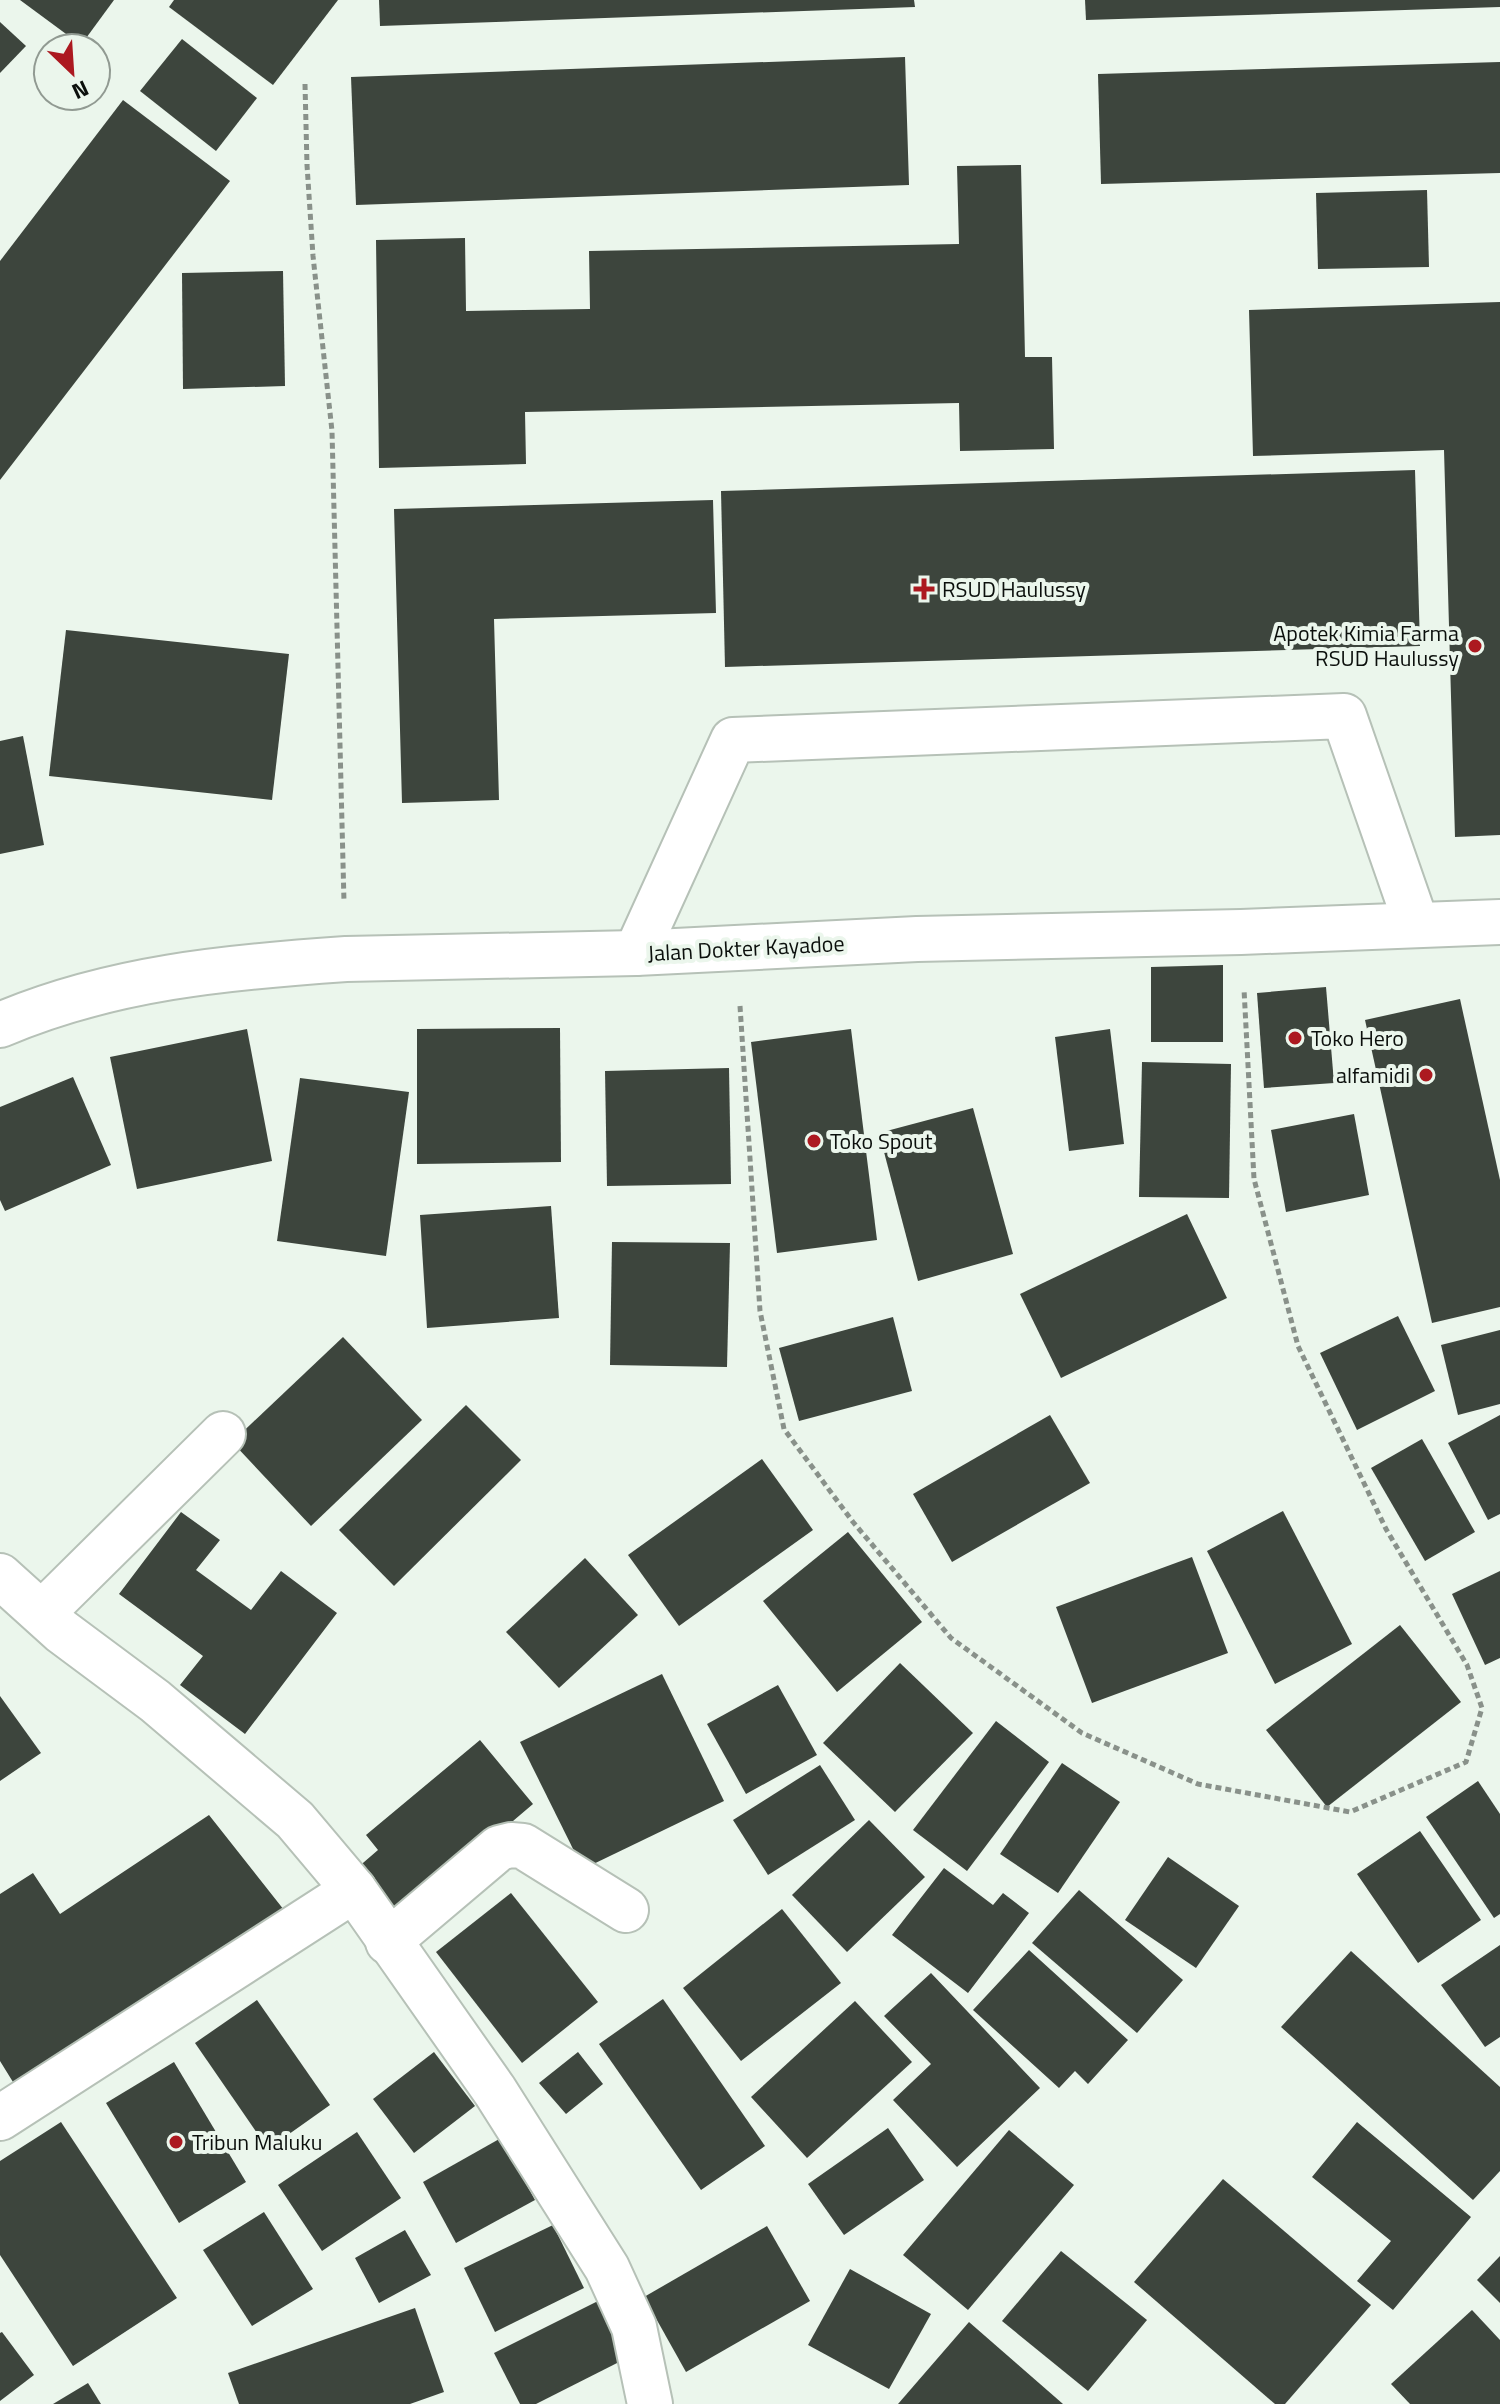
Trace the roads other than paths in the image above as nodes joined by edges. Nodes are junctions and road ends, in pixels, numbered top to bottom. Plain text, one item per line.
1 (1500, 922) edge
2 (1416, 923) junction
3 (636, 953) junction
4 (0, 1025) edge
5 (223, 1434) dead end
6 (0, 1576) edge
7 (42, 1613) junction
8 (354, 1890) junction
9 (626, 1910) dead end
10 (388, 1942) junction
11 (0, 2118) edge
12 (650, 2404) edge

1 - 2 street, Jalan Dokter Kayadoe
2 - 3 street, Jalan Dokter Kayadoe
2 - 3 street
3 - 4 street, Jalan Dokter Kayadoe
5 - 7 street
6 - 7 street
7 - 8 street
8 - 10 street
8 - 11 street
9 - 10 street
10 - 12 street

